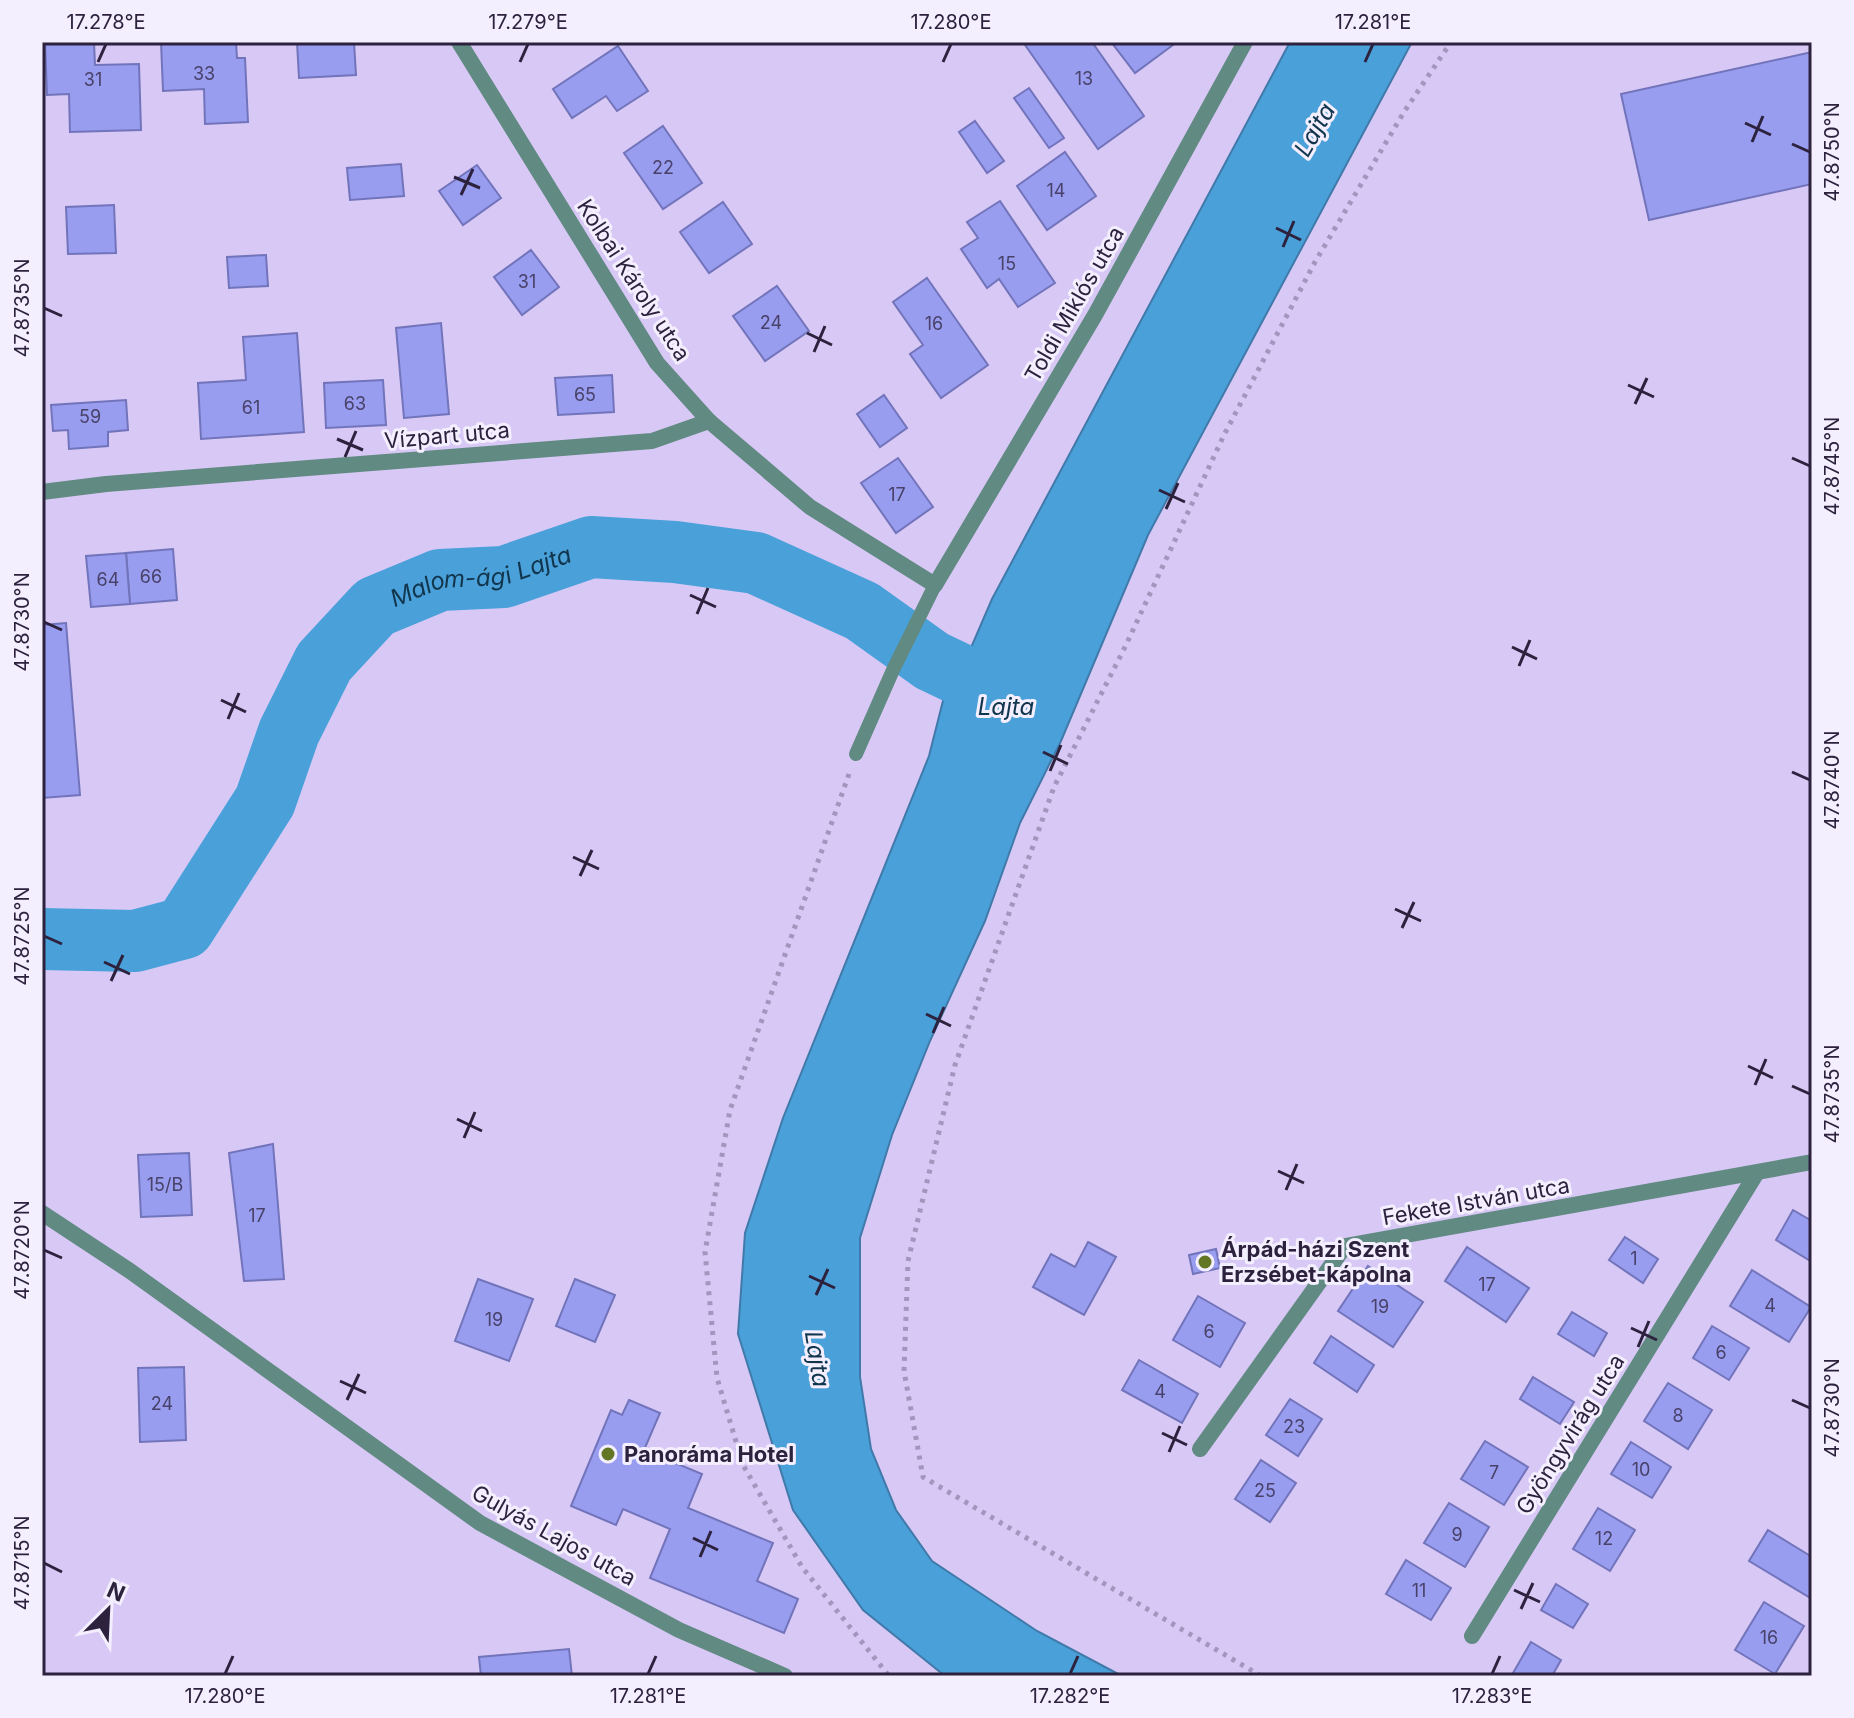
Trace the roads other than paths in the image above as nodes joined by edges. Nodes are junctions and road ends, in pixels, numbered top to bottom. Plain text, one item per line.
1 (459, 42) edge
2 (1245, 42) edge
3 (709, 421) junction
4 (42, 492) edge
5 (935, 585) junction
6 (856, 754) road end
7 (1812, 1162) edge
8 (1756, 1174) junction
9 (42, 1213) edge
10 (1200, 1449) dead end
11 (1472, 1636) dead end
12 (785, 1676) edge

1 - 3 street, Kolbai Károly utca
2 - 5 street, Toldi Miklós utca
3 - 4 street, Vízpart utca
3 - 5 street, Kolbai Károly utca
5 - 6 lane
7 - 8 street, Fekete István utca
8 - 10 street, Fekete István utca
8 - 11 street, Gyöngyvirág utca
9 - 12 street, Gulyás Lajos utca

